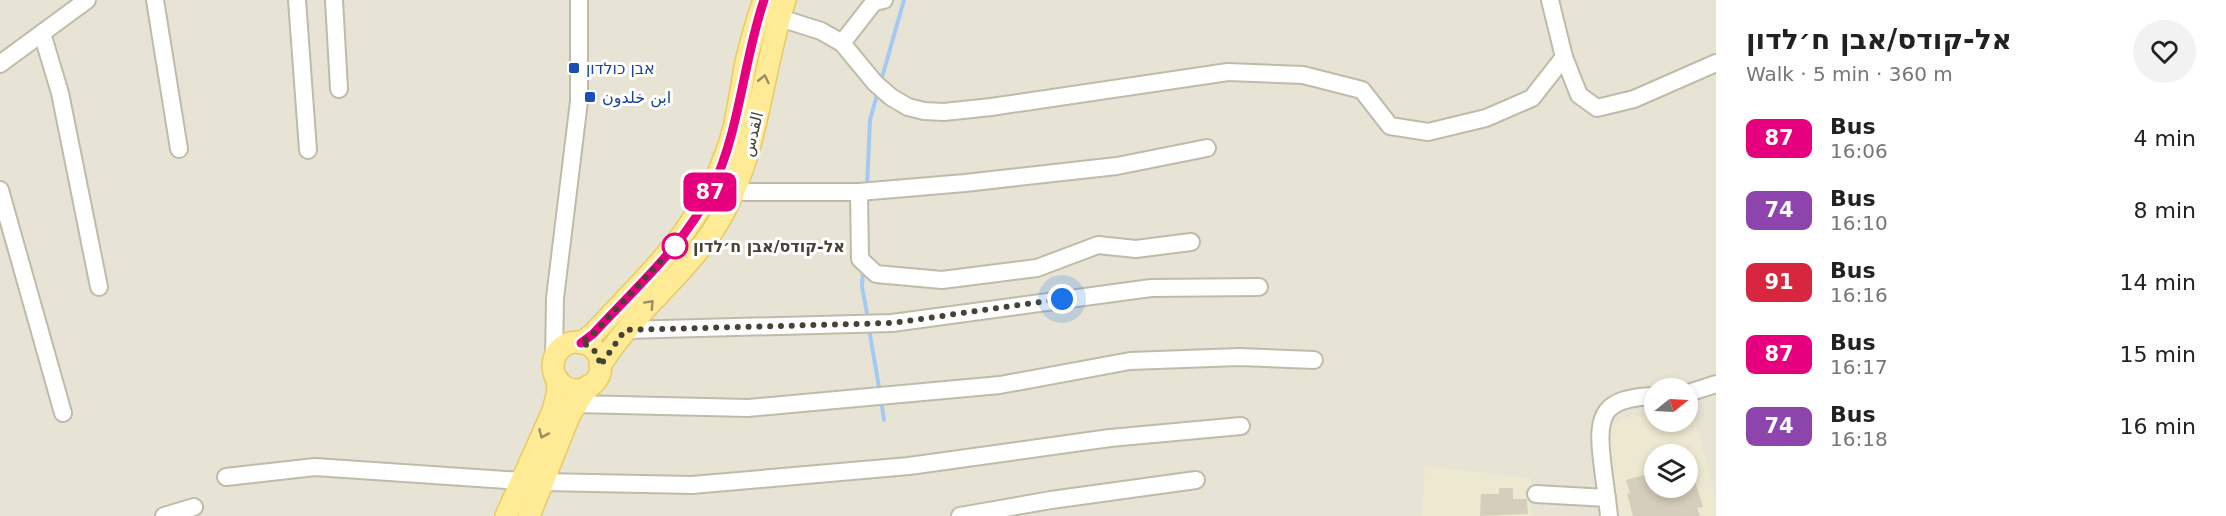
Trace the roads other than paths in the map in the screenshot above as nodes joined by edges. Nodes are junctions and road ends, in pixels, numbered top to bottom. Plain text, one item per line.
1 (87, 0) edge
2 (155, 0) edge
3 (297, 0) edge
4 (334, 0) edge
5 (579, 0) edge
6 (764, 0) edge
7 (884, 0) edge
8 (1550, 0) edge
9 (782, 9) edge
10 (42, 33) junction
11 (842, 43) junction
12 (1564, 57) junction
13 (1716, 63) edge
14 (0, 64) edge
15 (339, 89) dead end
16 (1207, 148) dead end
17 (179, 149) dead end
18 (308, 150) dead end
19 (0, 190) edge
20 (734, 192) junction
21 (859, 192) junction
22 (1191, 242) dead end
23 (99, 287) dead end
24 (1259, 287) dead end
25 (555, 309) junction
26 (625, 330) junction
27 (579, 342) junction
28 (1314, 360) dead end
29 (600, 366) junction
30 (556, 368) junction
31 (1716, 384) edge
32 (588, 386) junction
33 (1698, 390) edge
34 (1644, 397) edge
35 (575, 404) junction
36 (63, 413) dead end
37 (1241, 426) dead end
38 (226, 477) dead end
39 (1196, 480) dead end
40 (532, 481) junction
41 (1536, 494) dead end
42 (1607, 498) junction
43 (194, 507) dead end
44 (164, 516) edge
45 (506, 516) edge
46 (529, 516) edge
47 (960, 516) edge
48 (1608, 516) edge

1 - 10 street
2 - 17 street
3 - 18 street
4 - 15 street
5 - 25 street
6 - 27 main road, القدس
7 - 11 street
8 - 12 street
9 - 11 street
20 -> 9 main road, القدس
10 - 14 street
10 - 23 street
11 - 12 street
12 - 13 street
16 - 21 street
19 - 36 street
20 - 21 street
26 -> 20 main road, القدس
21 - 22 street
24 - 26 street
25 - 27 street
25 - 30 street
26 - 29 main road, القدس
27 - 29 main road
27 - 30 main road
28 - 35 street
29 - 32 main road
30 - 32 main road
30 -> 40 main road
31 - 33 street
32 - 35 main road
34 - 42 street
35 - 40 main road
37 - 40 street
38 - 40 street
39 - 47 street
40 - 45 main road
40 - 46 main road
41 - 42 street
42 - 48 street
43 - 44 street

